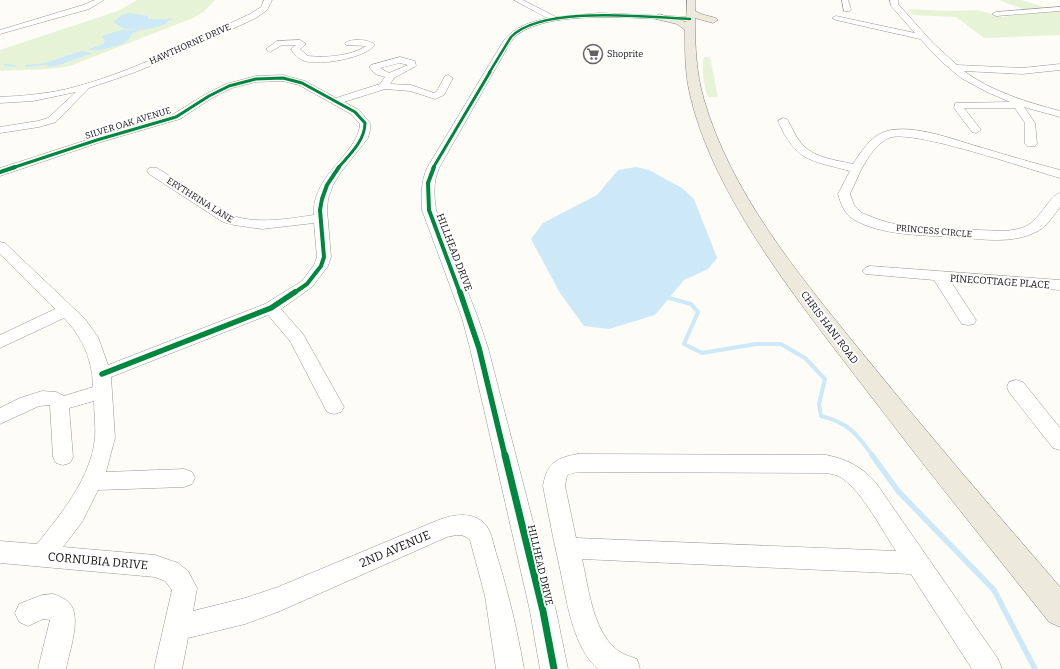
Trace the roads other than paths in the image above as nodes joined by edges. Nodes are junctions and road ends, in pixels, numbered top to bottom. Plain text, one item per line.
1 (268, 0) edge
2 (518, 0) edge
3 (691, 0) edge
4 (844, 0) edge
5 (894, 0) edge
6 (1037, 2) dead end
7 (91, 3) edge
8 (847, 9) dead end
9 (1059, 9) edge
10 (50, 11) dead end
11 (67, 12) junction
12 (996, 14) dead end
13 (662, 18) junction
14 (691, 18) junction
15 (836, 18) dead end
16 (555, 19) junction
17 (713, 20) dead end
18 (898, 20) dead end
19 (912, 23) junction
20 (0, 28) edge
21 (9, 29) junction
22 (0, 32) edge
23 (924, 36) junction
24 (349, 43) dead end
25 (270, 49) dead end
26 (300, 64) junction
27 (1060, 67) edge
28 (954, 68) junction
29 (390, 76) dead end
30 (283, 78) junction
31 (106, 80) junction
32 (384, 86) junction
33 (87, 87) junction
34 (416, 88) junction
35 (44, 90) junction
36 (1, 94) edge
37 (36, 97) junction
38 (336, 101) junction
39 (1018, 105) junction
40 (1033, 106) junction
41 (1060, 114) edge
42 (782, 121) dead end
43 (0, 130) edge
44 (976, 130) dead end
45 (1031, 144) dead end
46 (857, 169) junction
47 (153, 170) dead end
48 (0, 172) edge
49 (1060, 174) edge
50 (1060, 197) edge
51 (320, 218) junction
52 (0, 246) edge
53 (870, 271) dead end
54 (940, 277) junction
55 (1060, 285) edge
56 (271, 308) junction
57 (65, 311) junction
58 (968, 320) dead end
59 (0, 342) edge
60 (102, 383) junction
61 (1016, 387) dead end
62 (59, 404) junction
63 (334, 407) dead end
64 (0, 417) edge
65 (1060, 442) edge
66 (63, 457) dead end
67 (184, 478) dead end
68 (91, 481) junction
69 (567, 548) junction
70 (0, 552) edge
71 (42, 556) junction
72 (916, 563) junction
73 (1060, 611) edge
74 (28, 613) dead end
75 (178, 627) junction
76 (52, 669) edge
77 (168, 669) edge
78 (510, 669) edge
79 (554, 669) edge
80 (627, 669) edge
81 (988, 669) edge

1 - 31 street, HAWTHORNE DRIVE
2 - 16 street
3 - 14 main road, CHRIS HANI ROAD
4 - 8 street
5 - 19 street
6 - 9 street
7 - 11 street
9 - 12 street
10 - 11 street
11 - 21 street
13 - 14 main road
13 - 14 main road
13 - 16 street, HILLHEAD DRIVE
14 - 17 main road
14 - 73 main road, CHRIS HANI ROAD
15 - 23 street
16 - 79 street, HILLHEAD DRIVE
18 - 19 street
19 - 23 street
20 - 21 street
21 - 22 street
23 - 28 street
24 - 26 street
25 - 26 street
26 - 30 street
27 - 28 street
28 - 40 street
29 - 32 street
30 - 38 street, SILVER OAK AVENUE
30 - 48 street, SILVER OAK AVENUE
31 - 33 street, HAWTHORNE DRIVE
31 - 35 street, HAWTHORNE DRIVE
32 - 34 street
32 - 38 street
33 - 37 street, HAWTHORNE DRIVE
33 - 43 street
34 - 34 street
35 - 36 street, HAWTHORNE DRIVE
35 - 37 street
36 - 37 street, HAWTHORNE DRIVE
38 - 51 street, SILVER OAK AVENUE
39 - 40 street
39 - 44 street
39 - 45 street
40 - 41 street
42 - 46 street
46 - 49 street, PRINCESS CIRCLE
46 - 50 street, PRINCESS CIRCLE
47 - 51 street, ERYTHRINA LANE
51 - 56 street, SILVER OAK AVENUE
52 - 57 street
53 - 54 street, PINECOTTAGE PLACE
54 - 55 street, PINECOTTAGE PLACE
54 - 58 street, PINECOTTAGE PLACE
56 - 60 street, SILVER OAK AVENUE
56 - 63 street
57 - 59 street
57 - 60 street
60 - 62 street, SILVER OAK AVENUE
60 - 68 street
61 - 65 street
62 - 64 street
62 - 66 street
67 - 68 street
68 - 71 street
69 - 72 street
69 - 72 street
69 - 80 street
70 - 71 street, CORNUBIA DRIVE
71 - 75 street, CORNUBIA DRIVE
72 - 81 street
74 - 76 street
75 - 77 street
75 - 78 street, 2ND AVENUE

